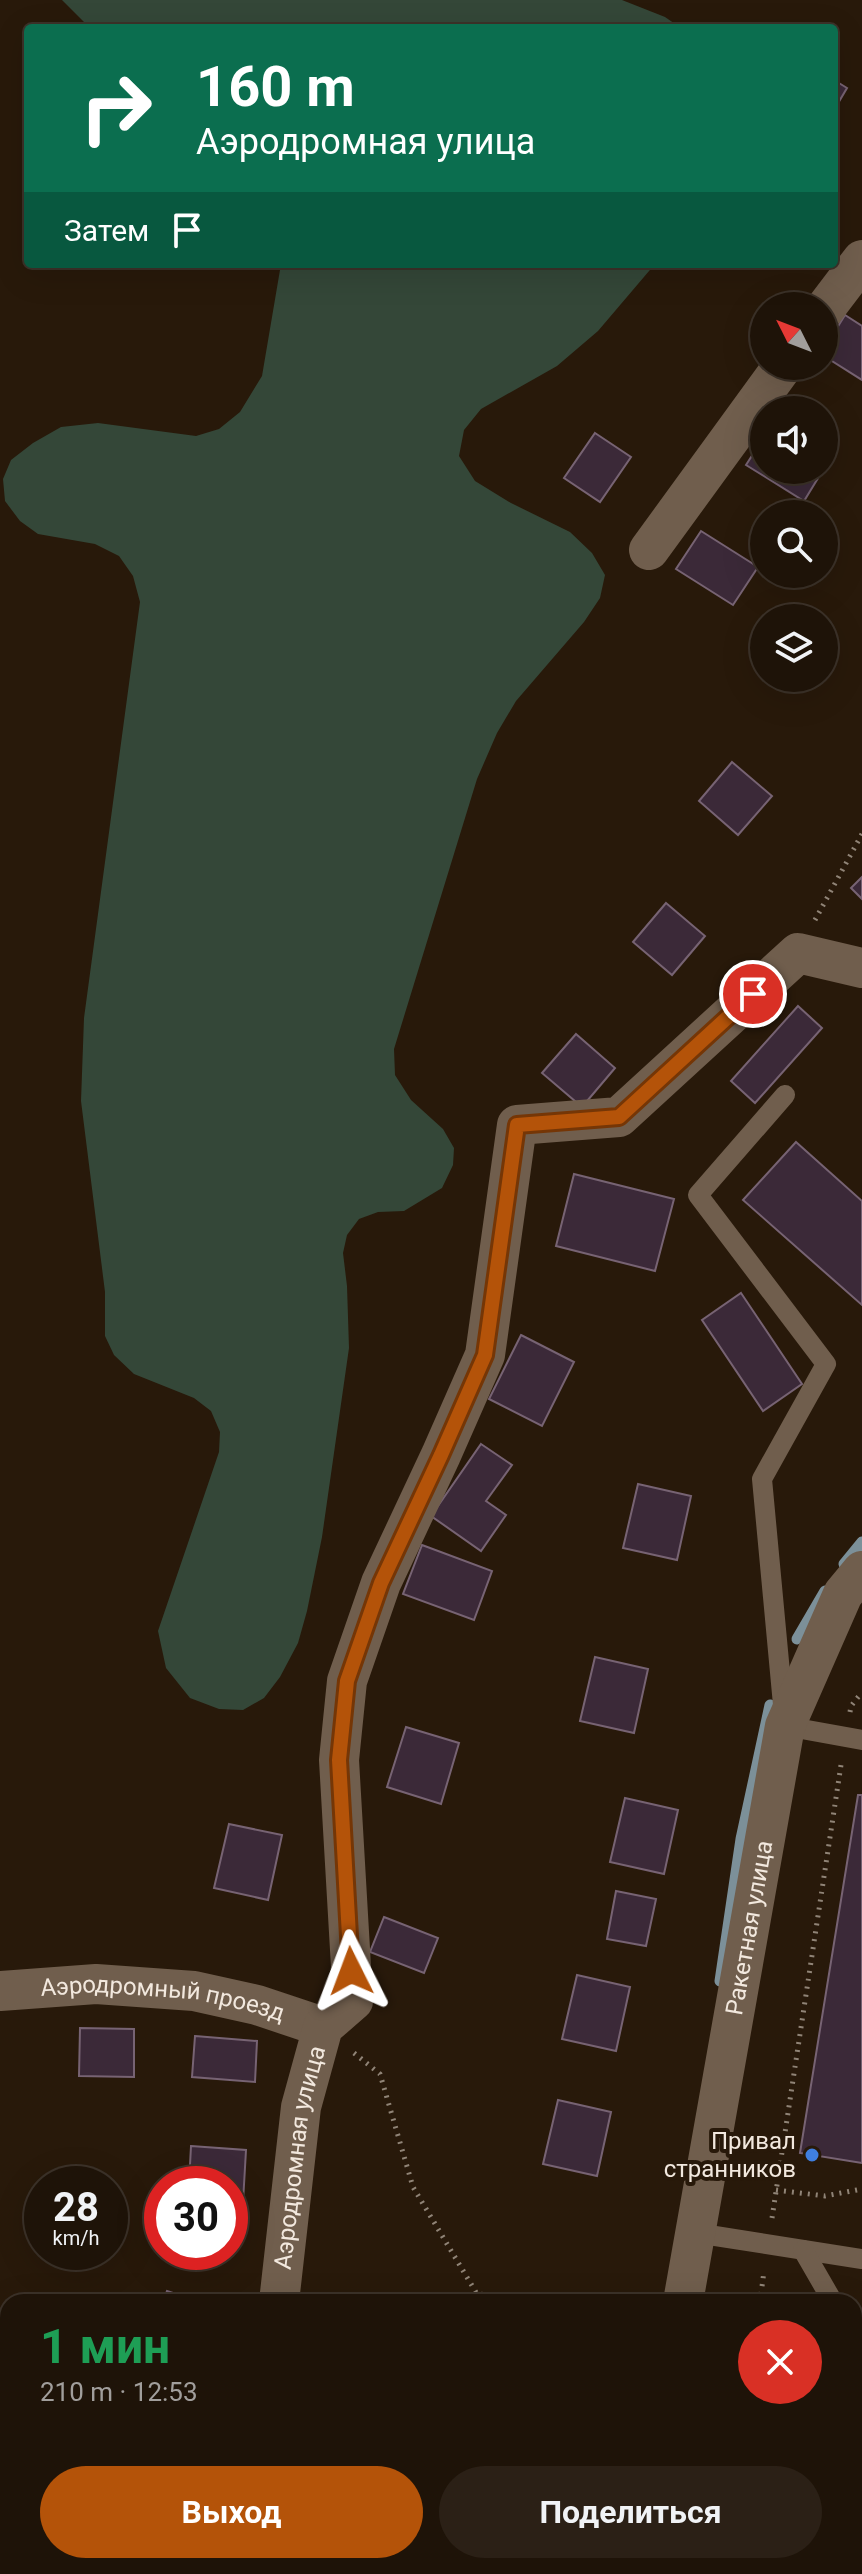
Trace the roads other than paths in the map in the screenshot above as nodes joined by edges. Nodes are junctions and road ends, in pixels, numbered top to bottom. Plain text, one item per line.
1 (862, 260) edge
2 (838, 292) edge
3 (773, 380) edge
4 (649, 550) dead end
5 (862, 968) edge
6 (785, 1095) dead end
7 (862, 1571) edge
8 (785, 1726) junction
9 (854, 1738) edge
10 (0, 1991) edge
11 (323, 2027) junction
12 (696, 2233) junction
13 (803, 2250) junction
14 (862, 2259) edge
15 (280, 2294) edge
16 (685, 2294) edge
17 (828, 2294) edge

1 - 2 street
3 - 4 street
5 - 11 street, Аэродромная улица
6 - 8 lane
7 - 8 street, Ракетная улица
8 - 9 lane
8 - 12 street, Ракетная улица
10 - 11 street, Аэродромный проезд
11 - 15 street, Аэродромная улица
12 - 13 lane
12 - 16 street, Ракетная улица
13 - 14 lane
13 - 17 lane

